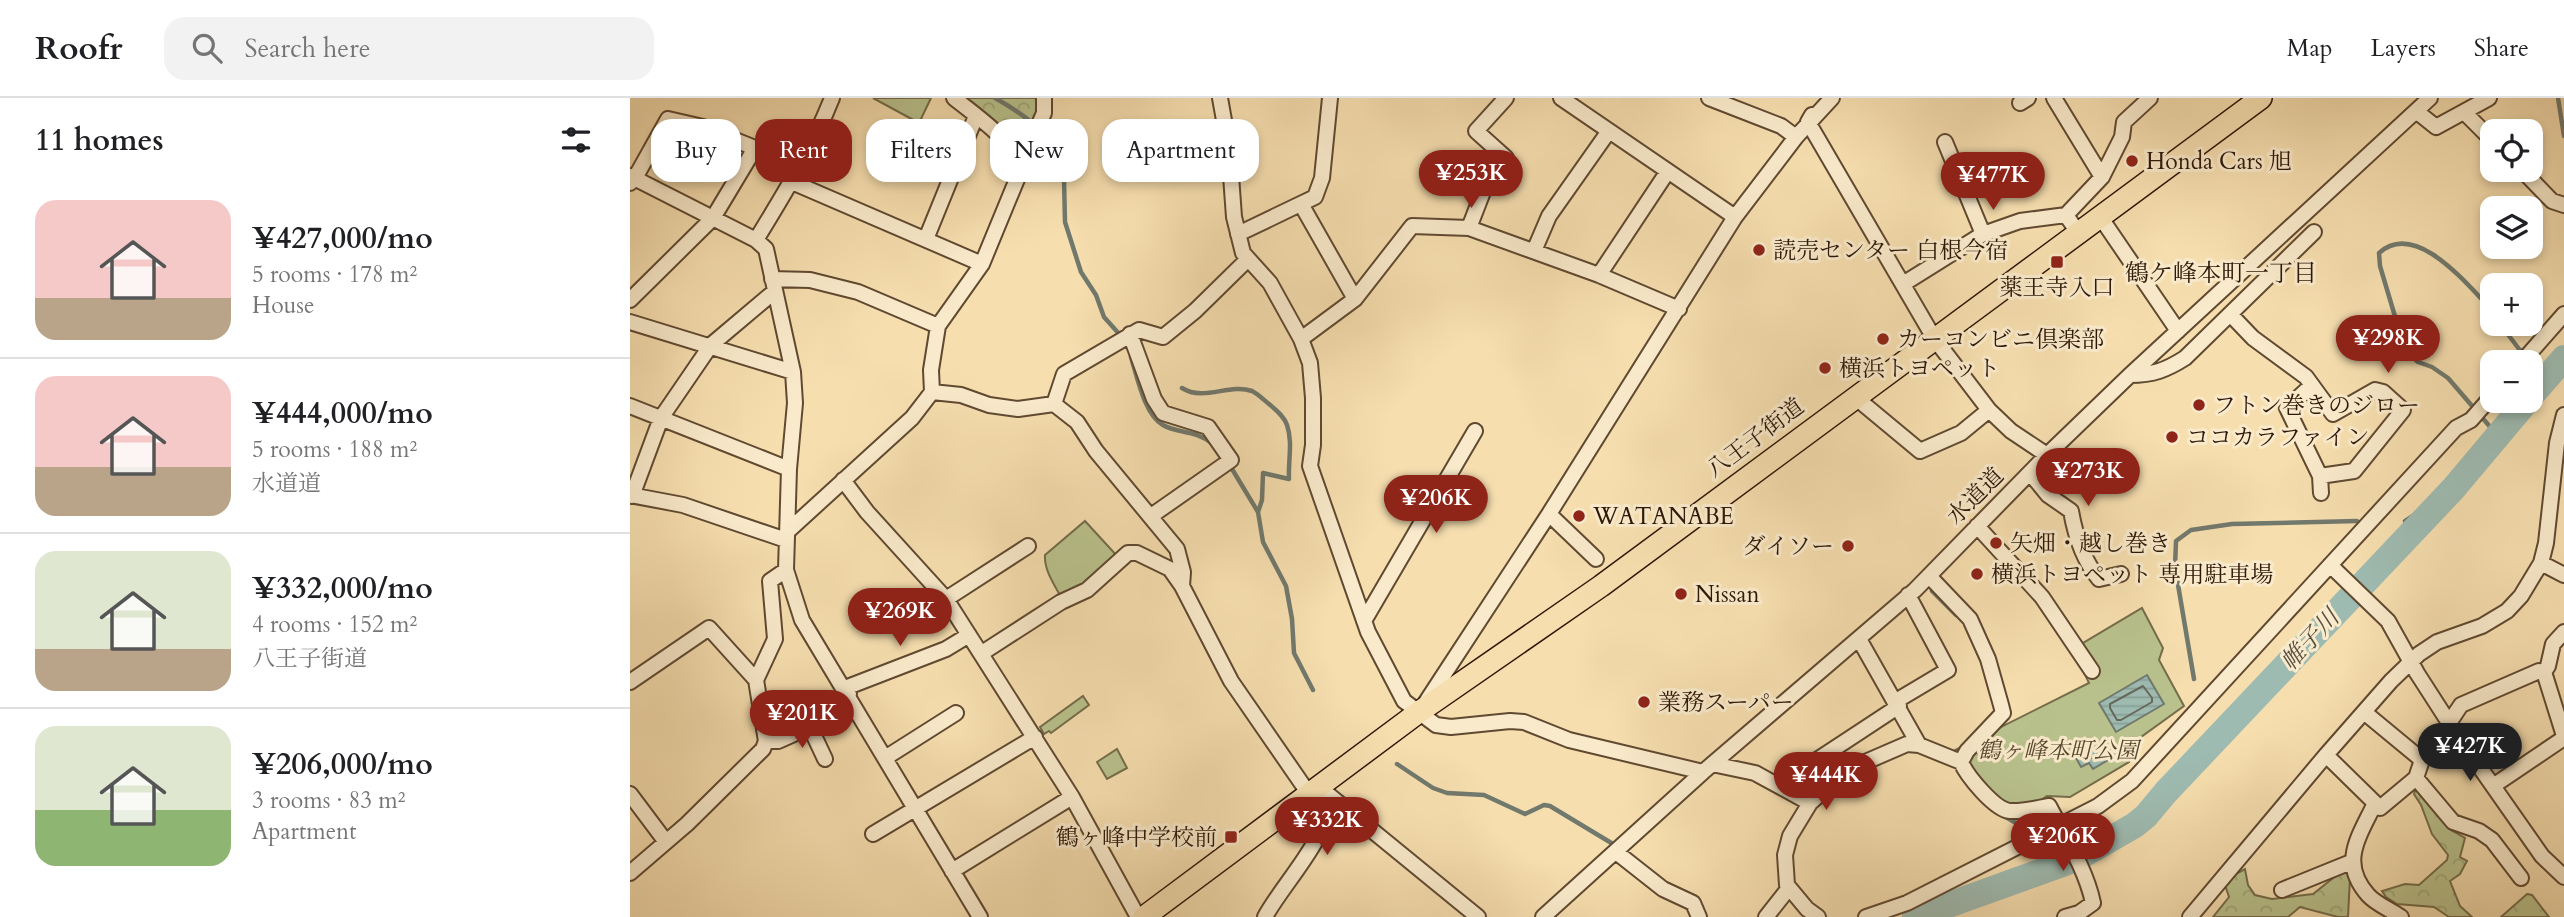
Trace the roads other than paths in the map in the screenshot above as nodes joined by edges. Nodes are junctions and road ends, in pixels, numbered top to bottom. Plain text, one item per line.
1 (832, 98) edge
2 (954, 98) edge
3 (1044, 98) edge
4 (1220, 98) edge
5 (1330, 98) edge
6 (1506, 98) edge
7 (1561, 98) edge
8 (1709, 98) edge
9 (1820, 98) edge
10 (1832, 98) edge
11 (2054, 98) edge
12 (2150, 98) edge
13 (2430, 98) edge
14 (2489, 98) edge
15 (2248, 103) edge
16 (2416, 111) junction
17 (2465, 113) junction
18 (976, 116) junction
19 (824, 119) edge
20 (1041, 119) edge
21 (1808, 122) junction
22 (2480, 128) edge
23 (1609, 131) junction
24 (1796, 137) junction
25 (1945, 142) dead end
26 (1668, 172) junction
27 (2102, 177) junction
28 (632, 179) edge
29 (792, 182) joint
30 (2534, 182) edge
31 (1301, 204) junction
32 (2564, 205) edge
33 (2066, 215) junction
34 (1735, 217) junction
35 (713, 218) junction
36 (2101, 218) junction
37 (1469, 228) junction
38 (2314, 232) dead end
39 (1238, 234) junction
40 (1983, 234) junction
41 (2079, 234) junction
42 (926, 239) junction
43 (756, 240) junction
44 (1534, 251) junction
45 (1247, 260) junction
46 (982, 264) junction
47 (1599, 275) junction
48 (1903, 284) junction
49 (774, 285) junction
50 (1355, 299) junction
51 (630, 300) edge
52 (1679, 309) junction
53 (2230, 314) junction
54 (2564, 314) edge
55 (630, 322) edge
56 (938, 326) junction
57 (2178, 331) junction
58 (1130, 334) junction
59 (1934, 338) junction
60 (1301, 339) junction
61 (711, 345) junction
62 (2532, 350) edge
63 (793, 372) junction
64 (2130, 375) junction
65 (2312, 385) junction
66 (932, 392) junction
67 (1855, 397) junction
68 (1054, 404) junction
69 (630, 406) edge
70 (1989, 410) junction
71 (2480, 410) edge
72 (661, 418) junction
73 (2563, 420) edge
74 (1475, 431) dead end
75 (2047, 455) junction
76 (789, 469) junction
77 (2029, 473) junction
78 (2320, 477) junction
79 (843, 480) junction
80 (2321, 493) dead end
81 (631, 495) edge
82 (1549, 514) junction
83 (1151, 516) junction
84 (1977, 526) junction
85 (787, 536) junction
86 (1028, 546) dead end
87 (1596, 559) dead end
88 (2541, 563) junction
89 (2334, 569) junction
90 (786, 570) junction
91 (2121, 574) dead end
92 (2564, 575) edge
93 (1929, 576) junction
94 (1182, 586) junction
95 (1908, 595) junction
96 (946, 599) junction
97 (1364, 621) junction
98 (2564, 632) edge
99 (969, 635) junction
100 (1859, 639) junction
101 (982, 653) junction
102 (2411, 662) junction
103 (2092, 671) dead end
104 (2544, 671) junction
105 (756, 680) junction
106 (630, 682) edge
107 (847, 691) junction
108 (1897, 704) junction
109 (1419, 712) junction
110 (2364, 712) junction
111 (946, 714) dead end
112 (2451, 726) junction
113 (810, 727) junction
114 (1035, 737) junction
115 (2564, 737) edge
116 (766, 741) junction
117 (1919, 745) junction
118 (2326, 755) junction
119 (885, 758) junction
120 (825, 759) dead end
121 (1956, 760) junction
122 (2422, 760) junction
123 (1707, 768) junction
124 (2416, 778) junction
125 (1779, 785) junction
126 (2493, 786) junction
127 (1314, 791) junction
128 (630, 794) edge
129 (1072, 797) junction
130 (1810, 803) junction
131 (2375, 803) junction
132 (916, 809) junction
133 (2059, 826) junction
134 (873, 834) dead end
135 (666, 842) junction
136 (1616, 852) junction
137 (2351, 862) junction
138 (952, 871) junction
139 (630, 873) edge
140 (2564, 877) edge
141 (2521, 878) dead end
142 (1789, 888) junction
143 (2282, 890) dead end
144 (981, 917) edge
145 (1141, 917) edge
146 (1265, 917) edge
147 (1478, 917) edge
148 (1543, 917) edge
149 (1699, 917) edge
150 (1766, 917) edge
151 (1818, 917) edge
152 (1866, 917) edge
153 (2065, 917) edge
154 (2190, 917) edge
155 (2401, 917) edge

1 - 19 street
2 - 18 street
3 - 20 street
4 - 39 street
5 - 31 street
6 - 37 street
7 - 23 street
8 - 24 street
9 - 21 street
10 - 21 street
11 - 27 street
12 - 27 street
13 - 16 street, 水道道
14 - 17 street
15 - 36 highway, 八王子街道
16 - 17 street
16 - 57 street, 水道道
17 - 22 street
18 - 42 street
18 - 46 street
21 - 24 street
21 - 48 street
23 - 26 street
23 - 44 street
24 - 34 street
25 - 40 street
26 - 34 street
26 - 47 street
27 - 33 street
28 - 35 street
28 - 35 street
29 - 42 street
29 - 43 street
30 - 32 street
31 - 39 street
31 - 50 street
33 - 40 street
33 - 41 street
34 - 52 street
35 - 43 street
35 - 51 street
36 - 41 highway, 八王子街道
36 - 57 street
37 - 44 street
37 - 50 street
38 - 53 street
39 - 45 street
40 - 48 street
41 - 59 highway, 八王子街道
42 - 46 street
43 - 49 street
44 - 47 street
45 - 58 street
45 - 60 street
46 - 56 street
47 - 52 street
48 - 59 street
49 - 56 street
49 - 61 street
49 - 63 street
50 - 60 street
52 - 82 street
53 - 64 street
53 - 65 street
54 - 62 street
55 - 61 street
56 - 66 street
57 - 64 street, 水道道
58 - 68 street
58 - 83 street
59 - 67 highway, 八王子街道
59 - 70 street
60 - 97 street
61 - 63 street
61 - 72 street
63 - 76 street
64 - 75 street, 水道道
65 - 78 street
65 - 78 street
66 - 68 street
66 - 79 street
67 - 70 street
67 - 109 highway, 八王子街道
68 - 83 street
69 - 72 street
70 - 75 street
71 - 89 street
72 - 76 street
72 - 81 street
73 - 88 street
74 - 97 street
75 - 77 street, 水道道
76 - 85 street
77 - 84 street, 水道道
77 - 91 street
78 - 80 street
79 - 85 street
79 - 96 street
81 - 85 street
82 - 87 street
82 - 109 street
83 - 94 street
84 - 93 street, 水道道
84 - 103 street
85 - 90 street
86 - 96 street
88 - 92 street
88 - 102 street
89 - 102 street
89 - 133 street
90 - 105 street
90 - 107 street
93 - 95 street, 水道道
93 - 121 street
94 - 101 street
94 - 127 street
95 - 100 street, 水道道
95 - 108 street
96 - 99 street
97 - 109 street
98 - 104 street
99 - 101 street
99 - 107 street
100 - 108 street
100 - 123 street, 水道道
101 - 114 street
102 - 110 street
102 - 112 street
104 - 112 street
104 - 115 street
105 - 106 street
105 - 116 street
107 - 113 street
107 - 119 street
108 - 117 street
108 - 125 street
109 - 123 street
109 - 127 highway, 八王子街道
110 - 118 street
110 - 122 street
111 - 119 street
112 - 122 street
112 - 126 street
113 - 116 street
113 - 120 street
114 - 129 street
114 - 132 street
115 - 126 street
116 - 135 street
117 - 121 street
117 - 130 street
118 - 131 street
118 - 154 street
119 - 132 street
121 - 133 street
122 - 124 street
123 - 125 street
123 - 136 street, 水道道
124 - 131 street
124 - 141 street
125 - 130 street
126 - 140 street
127 - 145 highway, 八王子街道
127 - 146 street
127 - 147 street
128 - 135 street
129 - 138 street
129 - 145 street
130 - 142 street
131 - 137 street
132 - 134 street
132 - 138 street
133 - 152 street
133 - 153 street
135 - 139 street
136 - 148 street, 水道道
136 - 149 street
137 - 143 street
137 - 155 street
138 - 144 street
142 - 150 street
142 - 151 street

